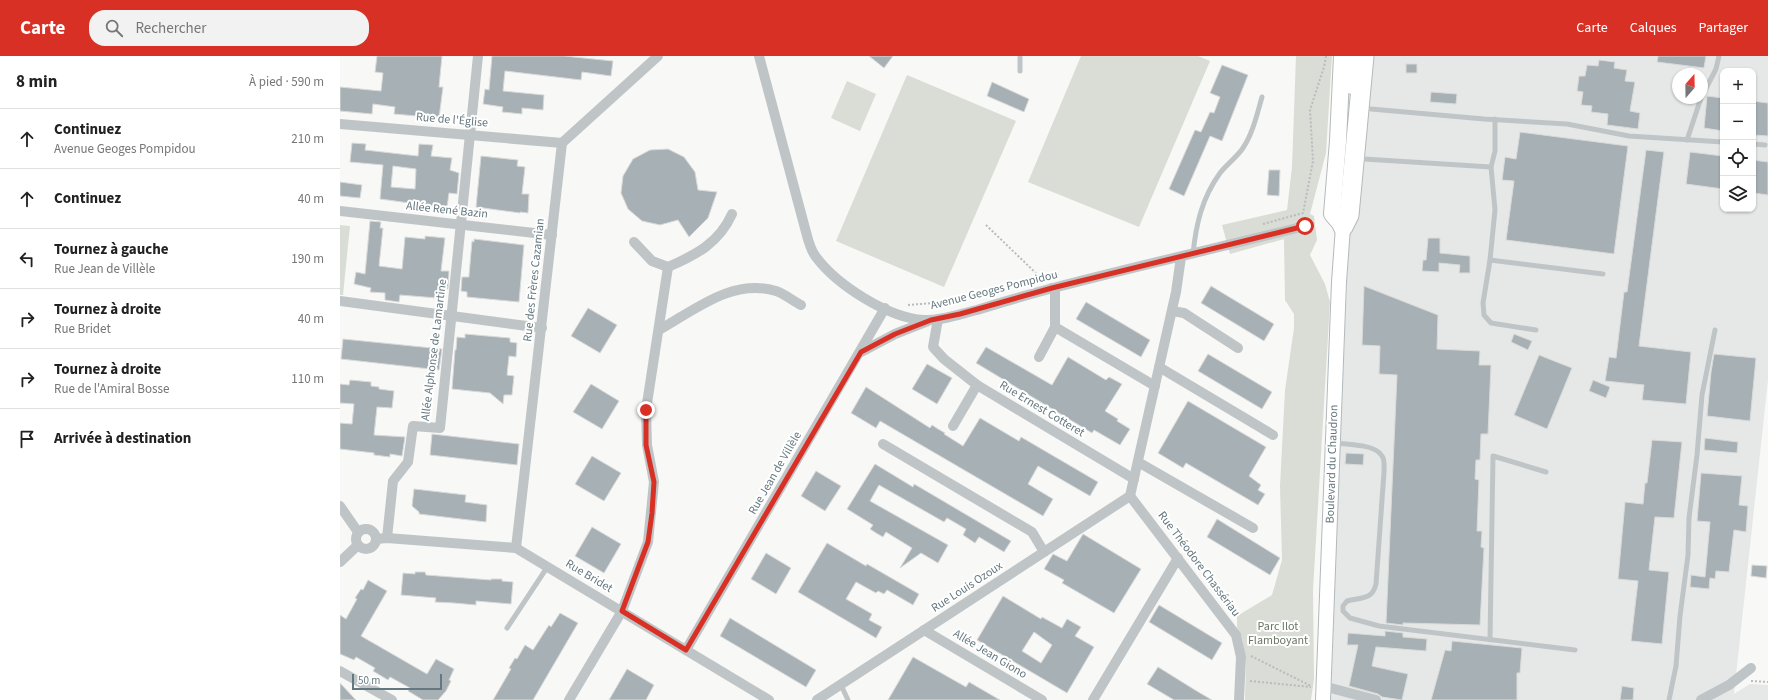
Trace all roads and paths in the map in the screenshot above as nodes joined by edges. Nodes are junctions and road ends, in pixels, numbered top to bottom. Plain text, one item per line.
1 (478, 56) edge
2 (658, 56) edge
3 (759, 56) edge
4 (1020, 56) edge
5 (1326, 56) edge
6 (1342, 56) edge
7 (1354, 56) edge
8 (1364, 56) edge
9 (1719, 56) edge
10 (1020, 71) dead end
11 (1708, 83) edge
12 (1262, 97) dead end
13 (1699, 104) edge
14 (1371, 109) dead end
15 (1496, 119) junction
16 (340, 124) edge
17 (471, 134) junction
18 (1687, 140) junction
19 (1720, 142) edge
20 (562, 143) junction
21 (1756, 144) edge
22 (1765, 145) dead end
23 (1364, 159) dead end
24 (1491, 167) junction
25 (340, 211) edge
26 (732, 214) dead end
27 (461, 224) junction
28 (1260, 225) dead end
29 (986, 226) dead end
30 (1305, 226) dead end
31 (1343, 227) junction
32 (552, 235) junction
33 (634, 242) dead end
34 (1193, 254) junction
35 (1181, 257) junction
36 (1490, 260) junction
37 (668, 267) junction
38 (1064, 273) dead end
39 (1603, 274) dead end
40 (1041, 278) junction
41 (1052, 288) junction
42 (340, 301) edge
43 (801, 305) dead end
44 (885, 308) junction
45 (1172, 311) junction
46 (451, 316) junction
47 (934, 319) junction
48 (1056, 327) junction
49 (542, 328) junction
50 (659, 330) junction
51 (1536, 330) dead end
52 (1714, 330) dead end
53 (1238, 348) dead end
54 (861, 352) junction
55 (1039, 357) dead end
56 (1159, 368) junction
57 (976, 385) junction
58 (1155, 386) junction
59 (953, 426) dead end
60 (1273, 435) dead end
61 (1332, 443) junction
62 (882, 444) dead end
63 (1138, 462) junction
64 (1546, 472) dead end
65 (1134, 479) junction
66 (1130, 496) junction
67 (340, 506) edge
68 (1253, 528) dead end
69 (358, 532) junction
70 (387, 538) junction
71 (376, 539) junction
72 (358, 545) junction
73 (516, 548) junction
74 (1044, 552) junction
75 (1178, 558) junction
76 (340, 562) edge
77 (548, 566) junction
78 (622, 611) junction
79 (507, 628) dead end
80 (924, 630) junction
81 (1490, 640) junction
82 (686, 650) junction
83 (1575, 650) dead end
84 (1240, 651) junction
85 (1751, 668) dead end
86 (341, 674) edge
87 (1240, 680) junction
88 (1750, 681) dead end
89 (1768, 682) edge
90 (841, 684) junction
91 (1323, 693) edge
92 (392, 700) edge
93 (569, 700) edge
94 (769, 700) edge
95 (817, 700) edge
96 (848, 700) edge
97 (1042, 700) edge
98 (1093, 700) edge
99 (1239, 700) edge
100 (1376, 700) edge
101 (1669, 700) edge
102 (1701, 700) edge

1 - 17 street, Allée Alphonse de Lamartine
2 - 20 street
3 - 44 street, Avenue Geoges Pompidou
4 - 10 lane
5 - 28 path
6 - 31 main road
7 - 31 main road
8 - 31 highway
9 - 11 lane
12 - 34 lane
13 - 18 lane
14 - 15 lane
15 - 18 lane
15 - 24 lane
16 - 17 street, Rue de l'Église
17 - 20 street, Rue de l'Église
17 - 27 street, Allée Alphonse de Lamartine
18 - 19 lane
20 - 32 street, Rue des Frères Cazamian
21 - 22 lane
23 - 24 lane
24 - 36 lane
25 - 27 street, Allée René Bazin
26 - 37 street
27 - 32 street, Allée René Bazin
27 - 46 street, Allée Alphonse de Lamartine
29 - 40 path
30 - 34 street, Avenue Geoges Pompidou
31 - 61 main road, Boulevard du Chaudron
32 - 49 street, Rue des Frères Cazamian
33 - 37 street
34 - 35 street, Avenue Geoges Pompidou
35 - 41 street, Avenue Geoges Pompidou
35 - 45 street
36 - 39 lane
36 - 51 lane
37 - 50 street
38 - 40 path
40 - 44 path
41 - 47 street, Avenue Geoges Pompidou
41 - 48 street
42 - 46 street
43 - 50 street
44 - 47 street, Avenue Geoges Pompidou
44 - 54 street, Rue Jean de Villèle
45 - 53 street
45 - 56 street
46 - 49 street
46 - 70 street, Allée Alphonse de Lamartine
47 - 54 street
47 - 57 street, Rue Ernest Cotteret
48 - 55 street
48 - 58 street
49 - 73 street, Rue des Frères Cazamian
50 - 78 street
52 - 101 lane
54 - 82 street, Rue Jean de Villèle
56 - 58 street
56 - 60 street
57 - 59 street
57 - 65 street, Rue Ernest Cotteret
58 - 63 street
61 - 81 lane
61 - 91 main road, Boulevard du Chaudron
62 - 74 street
63 - 65 street
63 - 68 street
64 - 81 lane
65 - 66 street
66 - 74 street, Rue Louis Ozoux
66 - 75 street, Rue Théodore Chassériau
67 - 69 street
69 - 71 street
69 - 72 street
70 - 71 street, Rue Bridet
70 - 73 street, Rue Bridet
71 - 72 street, Rue Bridet
72 - 76 street
73 - 77 street, Rue Bridet
74 - 80 street, Rue Louis Ozoux
75 - 84 street, Rue Théodore Chassériau
75 - 98 street
77 - 78 street, Rue Bridet
77 - 79 lane
78 - 82 street, Rue Bridet
78 - 93 street
80 - 90 street, Rue Louis Ozoux
80 - 97 street, Allée Jean Giono
81 - 83 lane
82 - 94 street, Rue Bridet
84 - 87 street, Rue Théodore Chassériau
84 - 87 path
85 - 102 street
86 - 92 street
87 - 99 street, Rue Théodore Chassériau
88 - 89 path
90 - 95 street, Rue Louis Ozoux
90 - 96 lane
91 - 100 street

